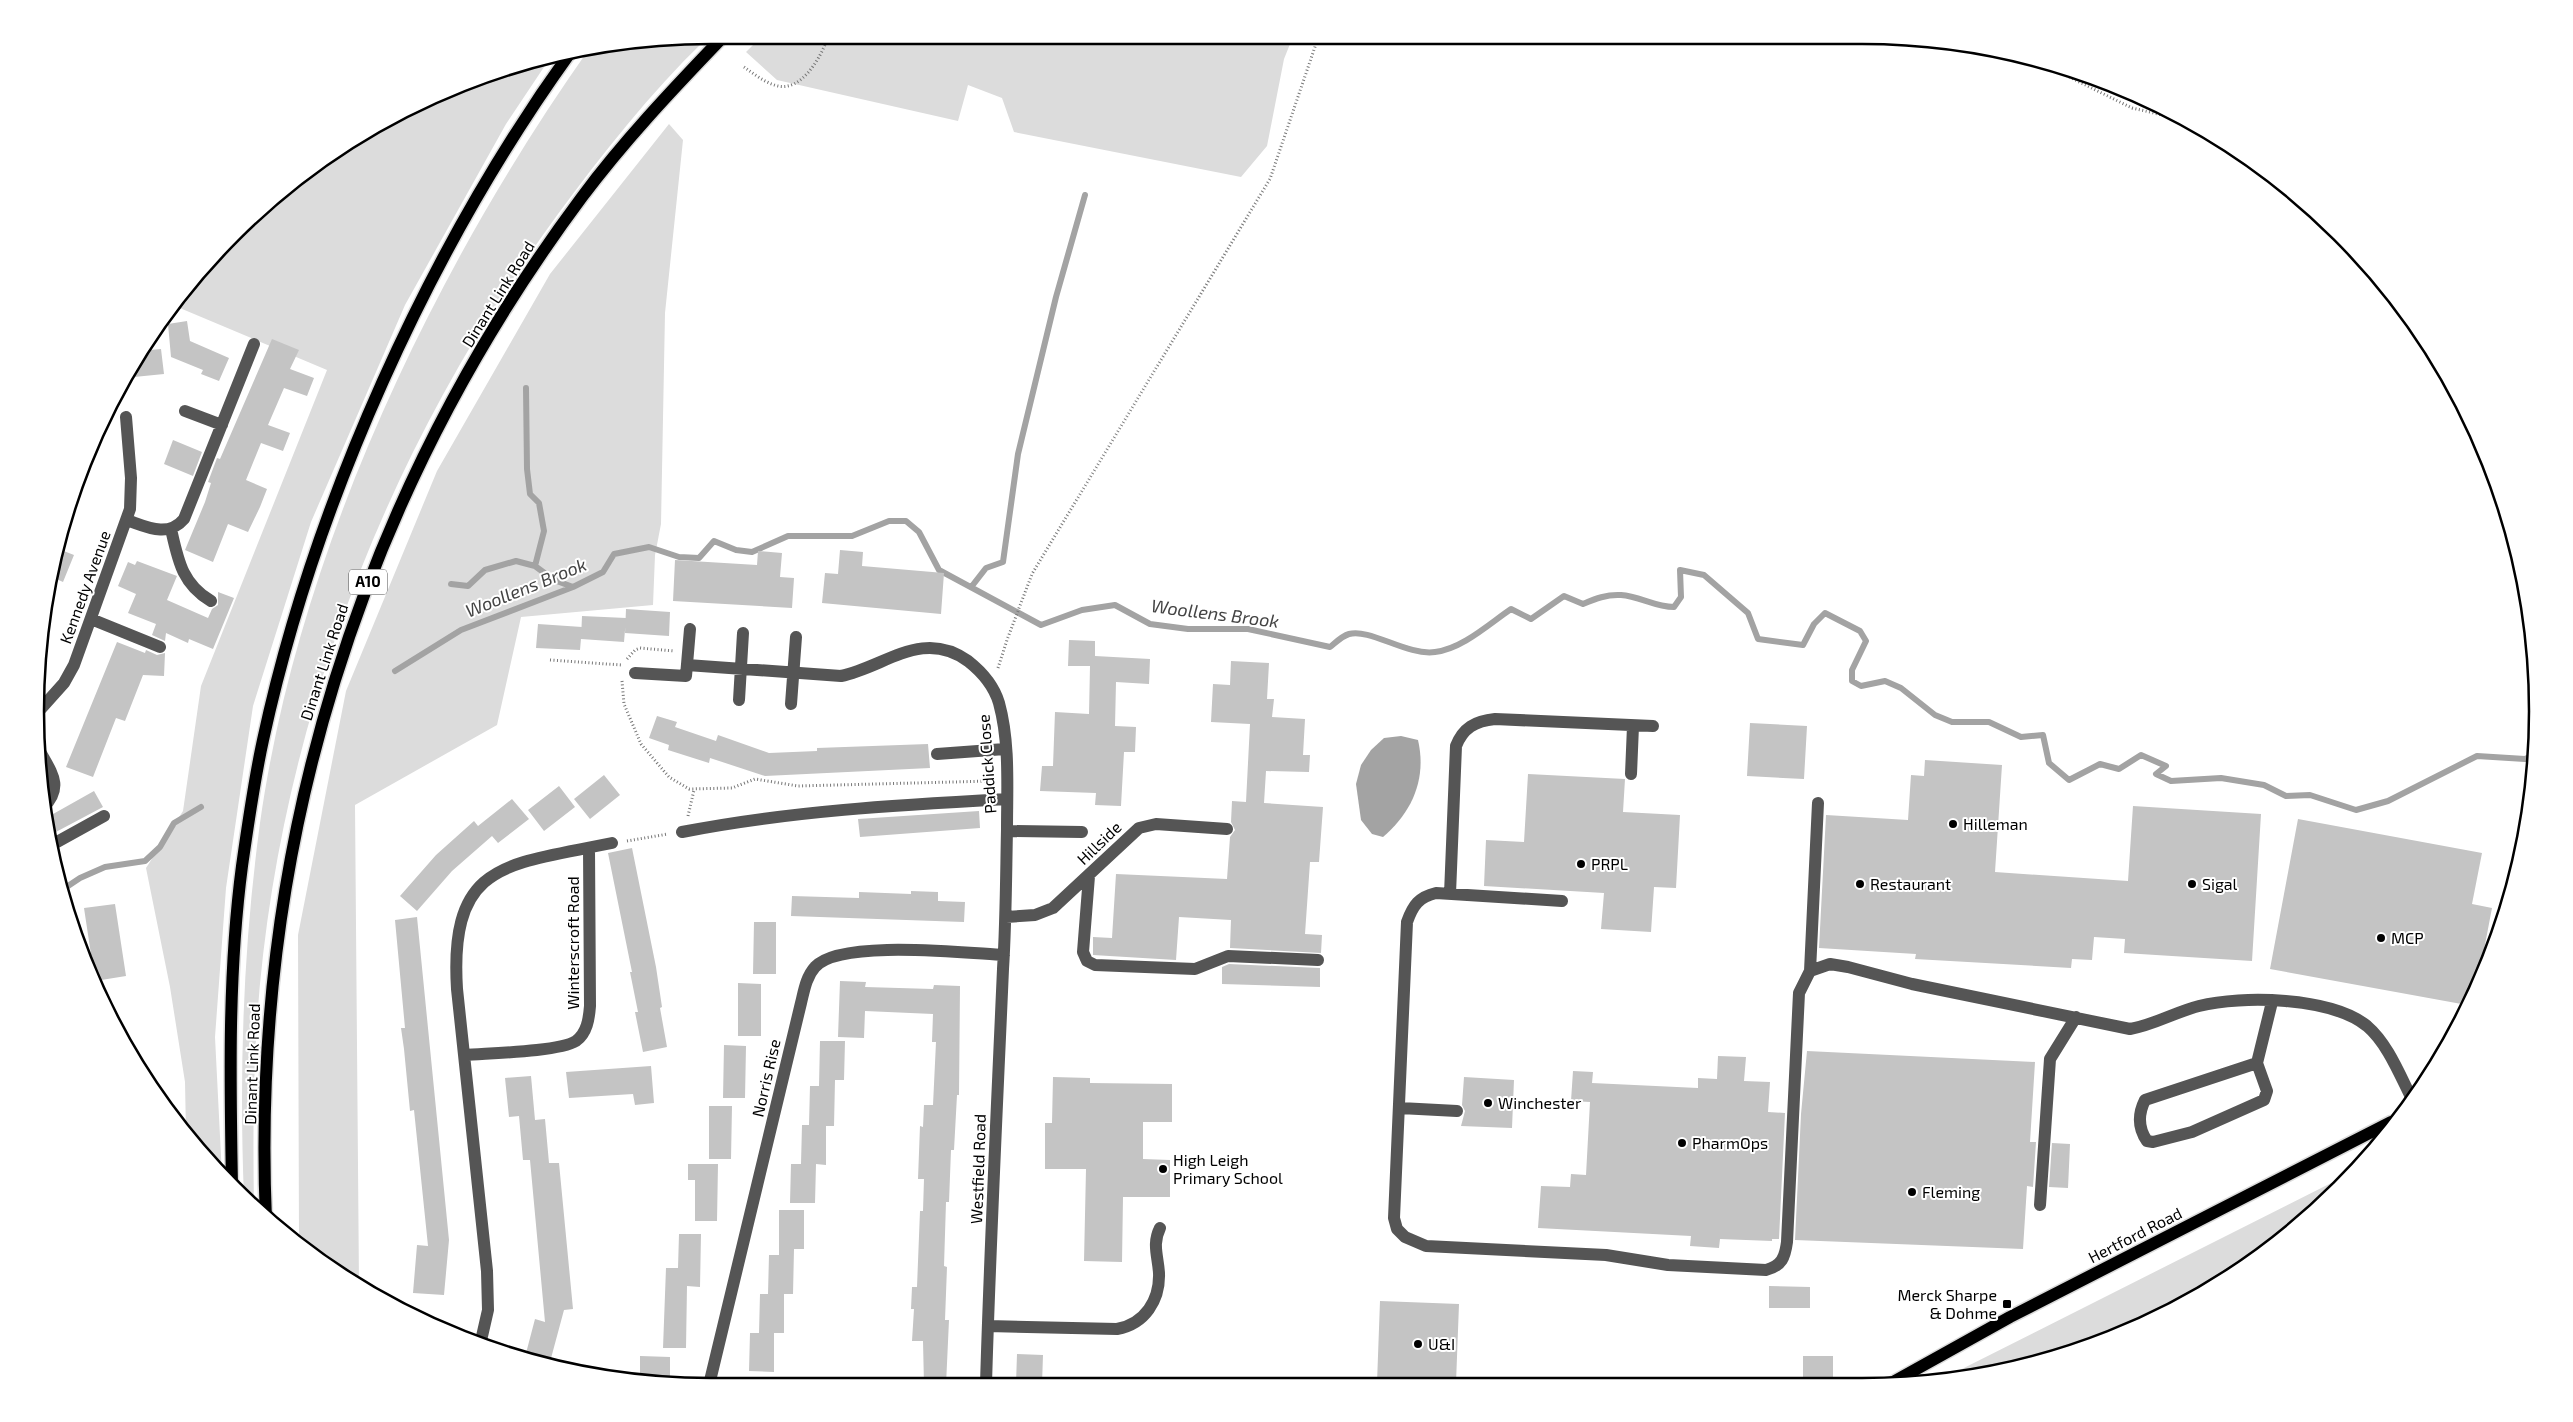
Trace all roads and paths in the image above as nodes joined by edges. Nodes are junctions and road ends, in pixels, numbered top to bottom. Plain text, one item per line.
1 (716, 44) edge
2 (826, 44) edge
3 (1316, 44) edge
4 (565, 60) edge
5 (744, 67) dead end
6 (2069, 77) edge
7 (2159, 114) edge
8 (254, 344) dead end
9 (186, 411) dead end
10 (126, 417) dead end
11 (222, 425) junction
12 (127, 520) junction
13 (171, 529) junction
14 (211, 601) dead end
15 (91, 620) junction
16 (690, 629) dead end
17 (743, 633) dead end
18 (796, 637) dead end
19 (160, 647) dead end
20 (688, 659) junction
21 (550, 660) dead end
22 (623, 665) junction
23 (741, 669) junction
24 (629, 672) joint
25 (793, 673) junction
26 (622, 677) dead end
27 (993, 687) junction
28 (739, 700) dead end
29 (791, 704) dead end
30 (44, 705) edge
31 (1633, 726) junction
32 (1653, 726) dead end
33 (1005, 749) junction
34 (937, 754) dead end
35 (46, 765) edge
36 (1632, 774) dead end
37 (1007, 780) junction
38 (694, 790) junction
39 (1007, 799) junction
40 (50, 801) edge
41 (1818, 803) dead end
42 (104, 816) dead end
43 (1227, 829) dead end
44 (1007, 831) junction
45 (685, 832) junction
46 (1082, 832) dead end
47 (57, 842) edge
48 (612, 843) joint
49 (589, 848) junction
50 (1089, 876) junction
51 (1450, 894) junction
52 (1562, 901) dead end
53 (1006, 917) junction
54 (1004, 955) junction
55 (1318, 960) dead end
56 (1810, 971) junction
57 (2272, 1002) junction
58 (2076, 1018) junction
59 (465, 1055) junction
60 (2257, 1063) junction
61 (2409, 1093) edge
62 (1400, 1108) junction
63 (1457, 1110) dead end
64 (2384, 1126) edge
65 (232, 1175) edge
66 (2040, 1205) dead end
67 (266, 1208) edge
68 (1160, 1228) dead end
69 (988, 1326) junction
70 (482, 1337) edge
71 (1902, 1377) edge
72 (711, 1378) edge
73 (986, 1378) edge

1 - 67 main road, Dinant Link Road / A10
2 - 5 path
3 - 27 path
4 - 65 main road, Dinant Link Road
6 - 7 path
8 - 11 street
9 - 11 street
10 - 12 street, Kennedy Avenue
11 - 13 street
12 - 13 street, Kennedy Avenue
12 - 15 street, Kennedy Avenue
13 - 14 street
15 - 19 street
15 - 30 street, Kennedy Avenue
16 - 20 street
17 - 23 street
18 - 25 street
20 - 22 path
20 - 23 street, Paddick Close
20 - 24 street
21 - 22 path
22 - 24 path
23 - 25 street, Paddick Close
23 - 28 street
25 - 27 street, Paddick Close
25 - 29 street
26 - 38 path
27 - 33 street, Paddick Close
31 - 32 street
31 - 36 street
31 - 51 street
33 - 34 street
33 - 37 street, Paddick Close
35 - 40 street
37 - 38 path
37 - 39 street, Paddick Close
38 - 45 path
39 - 44 street, Paddick Close
39 - 45 street
41 - 56 street
42 - 47 street
43 - 50 street, Hillside
44 - 46 street
44 - 53 street, Paddick Close
45 - 48 path
48 - 49 street, Winterscroft Road
49 - 59 street, Winterscroft Road
49 - 59 street, Winterscroft Road
50 - 53 street, Hillside
50 - 55 street
51 - 52 street
51 - 62 street
53 - 54 street, Paddick Close
54 - 69 street, Westfield Road
54 - 72 street, Norris Rise
56 - 58 street
56 - 62 street
57 - 58 street
57 - 60 street
57 - 61 street
58 - 66 street
59 - 70 street, Winterscroft Road
60 - 60 street
62 - 63 street
64 - 71 main road, Hertford Road
68 - 69 street
69 - 73 street, Westfield Road

